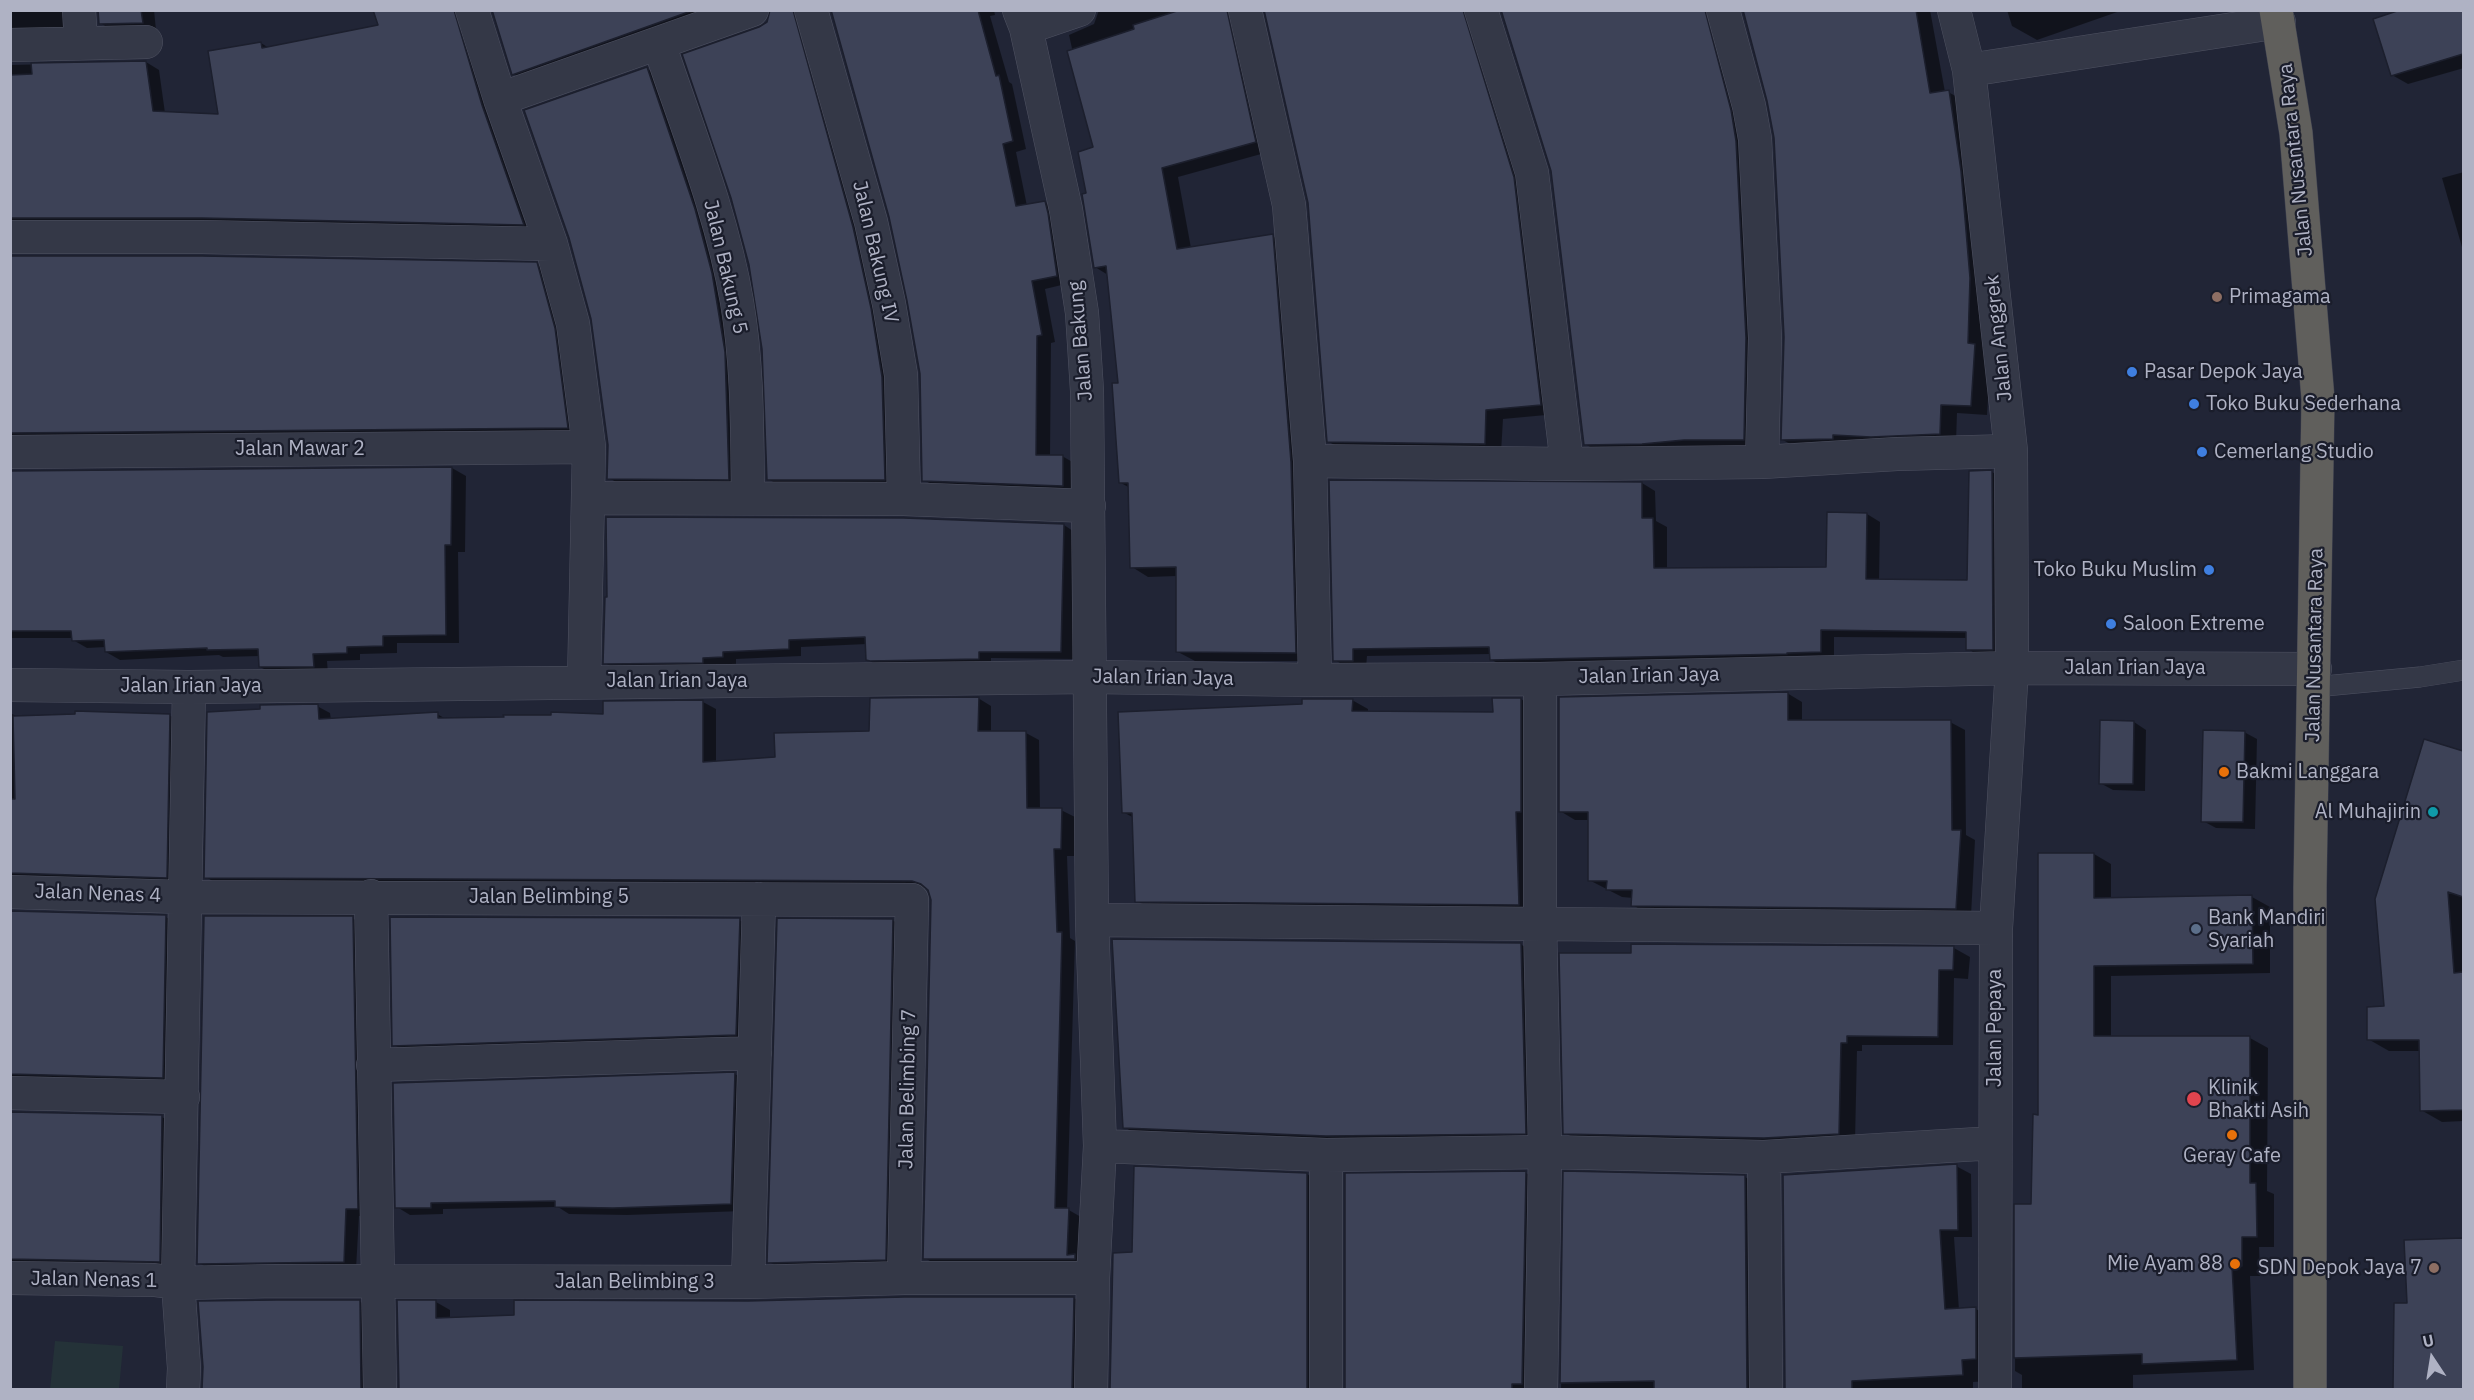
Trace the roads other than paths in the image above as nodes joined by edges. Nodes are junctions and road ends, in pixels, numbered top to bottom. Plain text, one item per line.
1 (78, 10) edge
2 (472, 10) edge
3 (752, 10) edge
4 (811, 10) edge
5 (1079, 10) edge
6 (1245, 10) edge
7 (1481, 10) edge
8 (1723, 10) edge
9 (1954, 10) edge
10 (2277, 16) edge
11 (1022, 19) edge
12 (146, 42) dead end
13 (81, 44) junction
14 (659, 44) junction
15 (10, 45) edge
16 (1969, 70) junction
17 (500, 99) junction
18 (10, 237) edge
19 (551, 244) junction
20 (589, 447) junction
21 (2011, 451) junction
22 (10, 452) edge
23 (1310, 461) junction
24 (1762, 462) junction
25 (1567, 464) junction
26 (588, 498) junction
27 (748, 498) junction
28 (904, 499) junction
29 (1089, 506) junction
30 (2012, 668) junction
31 (2463, 670) edge
32 (1090, 677) junction
33 (2314, 678) junction
34 (1540, 679) junction
35 (1316, 680) junction
36 (584, 682) junction
37 (10, 685) edge
38 (189, 687) junction
39 (10, 892) edge
40 (371, 896) junction
41 (185, 897) junction
42 (759, 899) junction
43 (912, 900) joint
44 (1092, 920) junction
45 (1540, 923) junction
46 (1996, 928) junction
47 (755, 1053) junction
48 (373, 1065) junction
49 (10, 1093) edge
50 (183, 1097) junction
51 (1995, 1143) junction
52 (1100, 1146) junction
53 (1545, 1152) junction
54 (1326, 1155) junction
55 (1764, 1157) junction
56 (10, 1278) edge
57 (904, 1278) junction
58 (1093, 1278) junction
59 (378, 1281) junction
60 (748, 1282) junction
61 (178, 1283) junction
62 (183, 1389) edge
63 (380, 1389) edge
64 (1091, 1389) edge
65 (1326, 1389) edge
66 (1541, 1389) edge
67 (1766, 1389) edge
68 (1995, 1389) edge
69 (2310, 1389) edge

1 - 13 street
2 - 17 street
3 - 14 street
4 - 28 street, Jalan Bakung IV
5 - 11 street
6 - 23 street
7 - 25 street
8 - 24 street
9 - 16 street, Jalan Anggrek
10 - 16 street
10 - 33 highway, Jalan Nusantara Raya
11 - 29 street, Jalan Bakung
12 - 13 street
13 - 15 street
14 - 17 street
14 - 27 street, Jalan Bakung 5
16 - 21 street, Jalan Anggrek
17 - 19 street
18 - 19 street
19 - 20 street
20 - 22 street, Jalan Mawar 2
20 - 26 street
21 - 24 street
21 - 30 street, Jalan Anggrek
23 - 25 street
23 - 35 street
24 - 25 street
26 - 27 street
26 - 36 street
27 - 28 street
28 - 29 street
29 - 32 street, Jalan Bakung
30 - 33 street, Jalan Irian Jaya
30 - 34 street, Jalan Irian Jaya
30 - 46 street, Jalan Pepaya
31 - 33 lane
32 - 35 street, Jalan Irian Jaya
32 - 36 street, Jalan Irian Jaya
32 - 44 street, Jalan Bakung
33 - 69 highway, Jalan Nusantara Raya
34 - 35 street, Jalan Irian Jaya
34 - 45 street
36 - 38 street, Jalan Irian Jaya
37 - 38 street, Jalan Irian Jaya
38 - 41 street
39 - 41 street, Jalan Nenas 4
40 - 41 street, Jalan Belimbing 5
40 - 42 street, Jalan Belimbing 5
40 - 48 street
41 - 50 street
42 - 43 street, Jalan Belimbing 5
42 - 47 street
43 - 57 street, Jalan Belimbing 7
44 - 45 street
44 - 52 street, Jalan Bakung
45 - 46 street
45 - 53 street
46 - 51 street, Jalan Pepaya
47 - 48 street
47 - 60 street
48 - 59 street
49 - 50 street
50 - 61 street
51 - 55 street
51 - 68 street, Jalan Pepaya
52 - 54 street
52 - 58 street, Jalan Bakung
53 - 54 street
53 - 55 street
53 - 66 street
54 - 65 street
55 - 67 street
56 - 61 street, Jalan Nenas 1
57 - 58 street, Jalan Belimbing 3
57 - 60 street, Jalan Belimbing 3
58 - 64 street, Jalan Bakung
59 - 60 street, Jalan Belimbing 3
59 - 61 street, Jalan Belimbing 3
59 - 63 street
61 - 62 street

